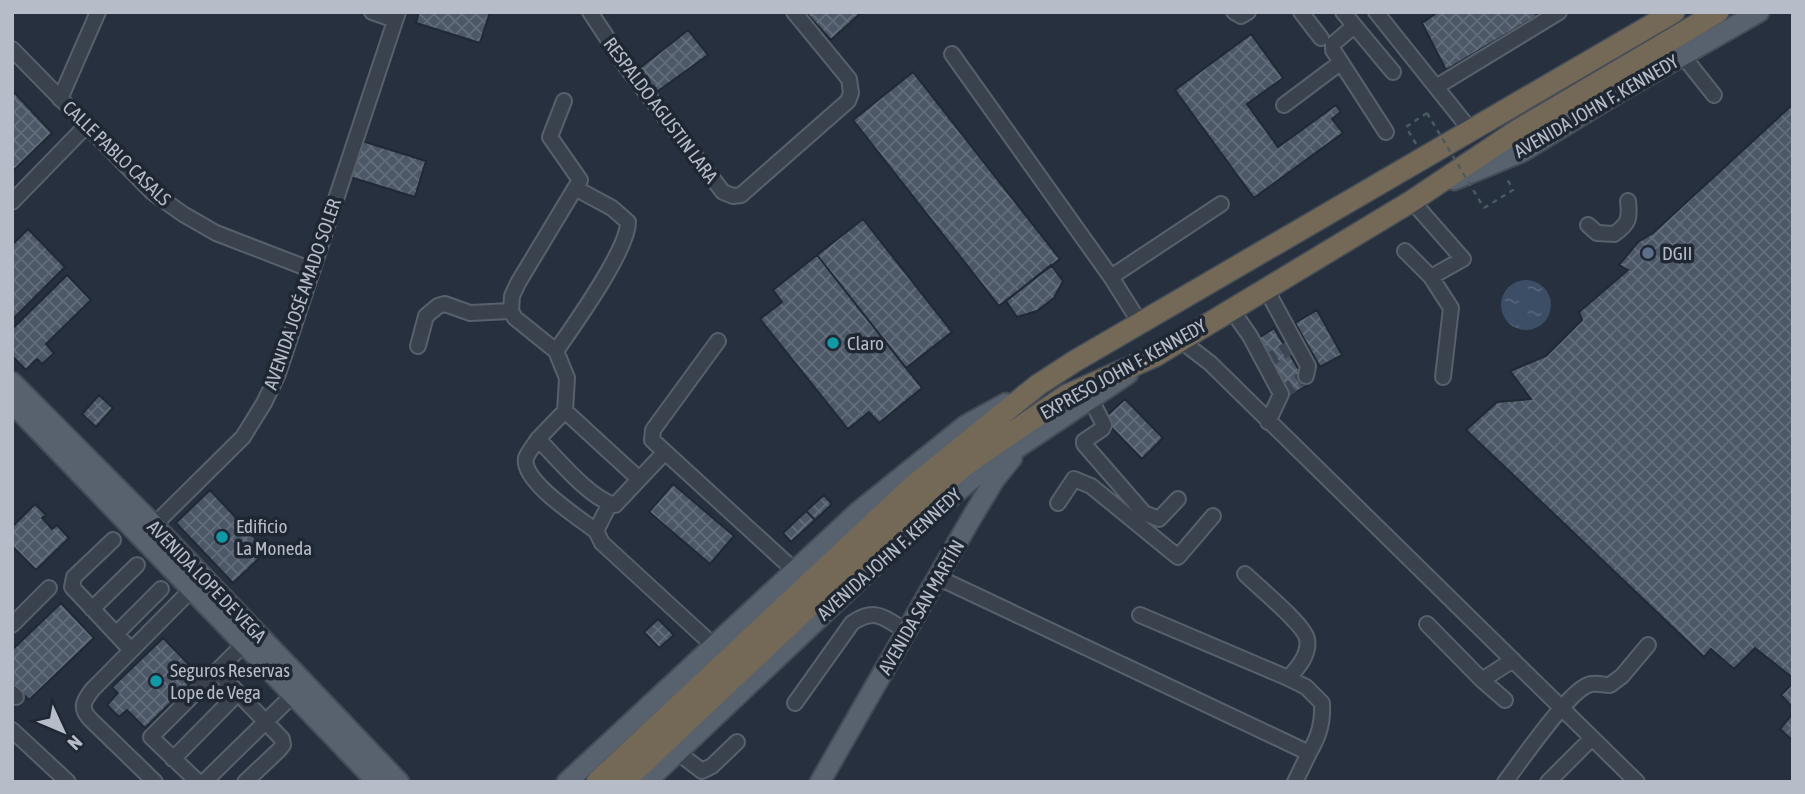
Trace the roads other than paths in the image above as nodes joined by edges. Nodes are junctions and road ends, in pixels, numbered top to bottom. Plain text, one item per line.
1 (98, 12) edge
2 (372, 12) edge
3 (590, 12) edge
4 (794, 12) edge
5 (1234, 12) edge
6 (1248, 12) edge
7 (1301, 12) edge
8 (1343, 12) edge
9 (1376, 12) edge
10 (1559, 12) edge
11 (1718, 12) edge
12 (1759, 12) edge
13 (1667, 14) edge
14 (397, 16) edge
15 (1354, 26) junction
16 (1321, 38) dead end
17 (12, 49) edge
18 (952, 54) dead end
19 (1682, 56) junction
20 (1340, 63) junction
21 (1393, 72) dead end
22 (1436, 87) junction
23 (1714, 95) dead end
24 (60, 99) junction
25 (565, 101) dead end
26 (1284, 105) dead end
27 (87, 125) junction
28 (1386, 132) dead end
29 (1472, 132) junction
30 (575, 188) junction
31 (1420, 196) junction
32 (1628, 201) dead end
33 (12, 202) edge
34 (1221, 204) dead end
35 (1588, 225) dead end
36 (1405, 251) dead end
37 (312, 270) junction
38 (1111, 277) junction
39 (1431, 277) junction
40 (1266, 289) junction
41 (1231, 309) junction
42 (511, 311) junction
43 (1139, 323) junction
44 (1180, 340) junction
45 (718, 341) dead end
46 (418, 346) dead end
47 (556, 351) junction
48 (1155, 356) junction
49 (1306, 376) dead end
50 (1443, 377) dead end
51 (12, 382) edge
52 (1038, 385) junction
53 (1091, 400) junction
54 (12, 403) edge
55 (565, 411) junction
56 (1268, 422) junction
57 (1030, 437) junction
58 (538, 439) junction
59 (664, 453) junction
60 (639, 480) junction
61 (1178, 499) dead end
62 (610, 503) junction
63 (1058, 503) dead end
64 (1213, 516) dead end
65 (148, 531) junction
66 (596, 531) junction
67 (871, 536) junction
68 (113, 540) dead end
69 (137, 565) dead end
70 (794, 571) junction
71 (1245, 575) dead end
72 (937, 578) junction
73 (49, 588) dead end
74 (161, 589) dead end
75 (192, 589) junction
76 (92, 609) junction
77 (1140, 615) dead end
78 (1427, 624) dead end
79 (12, 625) edge
80 (906, 631) junction
81 (116, 634) junction
82 (244, 644) junction
83 (1648, 645) dead end
84 (714, 646) junction
85 (131, 650) junction
86 (1513, 660) junction
87 (217, 671) junction
88 (1288, 678) junction
89 (1482, 680) junction
90 (238, 693) junction
91 (293, 695) junction
92 (1505, 700) dead end
93 (795, 703) dead end
94 (1562, 708) junction
95 (266, 722) junction
96 (12, 730) edge
97 (1592, 738) junction
98 (737, 742) dead end
99 (677, 752) junction
100 (1309, 753) junction
101 (173, 759) junction
102 (591, 759) junction
103 (698, 778) edge
104 (68, 782) edge
105 (155, 782) edge
106 (198, 782) edge
107 (204, 782) edge
108 (245, 782) edge
109 (377, 782) edge
110 (399, 782) edge
111 (567, 782) edge
112 (582, 782) edge
113 (597, 782) edge
114 (623, 782) edge
115 (646, 782) edge
116 (820, 782) edge
117 (1295, 782) edge
118 (1505, 782) edge
119 (1548, 782) edge
120 (1637, 782) edge

1 - 24 street
2 - 14 street
3 - 4 street, RESPALDO AGUSTIN LARA
5 - 6 street
7 - 16 street
8 - 15 street
9 - 22 street
10 - 22 street
11 - 31 highway, EXPRESO JOHN F. KENNEDY
12 - 19 main road, AVENIDA JOHN F. KENNEDY
13 - 29 highway, EXPRESO JOHN F. KENNEDY
14 - 37 street, AVENIDA JOSÉ AMADO SOLER
15 - 20 street
15 - 21 street
17 - 24 street, CALLE PABLO CASALS
18 - 38 street
19 - 23 street
19 - 31 main road, AVENIDA JOHN F. KENNEDY
20 - 26 street
20 - 28 street
22 - 29 street
24 - 27 street, CALLE PABLO CASALS
25 - 30 street
27 - 33 street
27 - 37 street, CALLE PABLO CASALS
29 - 43 highway, EXPRESO JOHN F. KENNEDY
30 - 42 street
30 - 47 street
31 - 39 street
31 - 40 highway, EXPRESO JOHN F. KENNEDY
32 - 35 street
34 - 38 street
36 - 39 street
37 - 65 street, AVENIDA JOSÉ AMADO SOLER
38 - 43 street
39 - 50 street
40 - 41 highway, EXPRESO JOHN F. KENNEDY
40 - 49 street
41 - 44 highway, EXPRESO JOHN F. KENNEDY
41 - 56 street
42 - 46 street
42 - 47 street
43 - 52 highway, EXPRESO JOHN F. KENNEDY
44 - 48 highway, EXPRESO JOHN F. KENNEDY
44 - 56 street
45 - 59 street
47 - 55 street
48 - 53 main road, AVENIDA JOHN F. KENNEDY
48 - 67 highway, EXPRESO JOHN F. KENNEDY
51 - 65 main road, AVENIDA LOPE DE VEGA
52 - 67 highway, EXPRESO JOHN F. KENNEDY
52 - 70 main road
53 - 57 main road, AVENIDA JOHN F. KENNEDY
53 - 61 street
54 - 65 main road, AVENIDA LOPE DE VEGA
55 - 58 street
55 - 60 street
56 - 86 street
57 - 72 main road, AVENIDA SAN MARTÍN
57 - 99 main road, AVENIDA JOHN F. KENNEDY
58 - 62 street
58 - 66 street
59 - 60 street
59 - 70 street
60 - 62 street
62 - 66 street
63 - 64 street
65 - 75 main road, AVENIDA LOPE DE VEGA
65 - 110 main road, AVENIDA LOPE DE VEGA
66 - 84 street
67 - 113 highway, EXPRESO JOHN F. KENNEDY
67 - 114 highway, EXPRESO JOHN F. KENNEDY
68 - 76 street
69 - 76 street
70 - 84 main road
71 - 88 street
72 - 80 main road, AVENIDA SAN MARTÍN
72 - 100 street
73 - 79 street
74 - 81 street
75 - 82 main road, AVENIDA LOPE DE VEGA
75 - 85 street
76 - 81 street
77 - 88 street
78 - 89 street
80 - 93 street
80 - 116 main road, AVENIDA SAN MARTÍN
81 - 85 street
82 - 87 street
82 - 91 main road, AVENIDA LOPE DE VEGA
83 - 94 street
84 - 102 main road
85 - 105 street
86 - 89 street
86 - 94 street
87 - 90 street
87 - 101 street
88 - 100 street
89 - 92 street
90 - 95 street
90 - 101 street
91 - 95 street
91 - 109 main road, AVENIDA LOPE DE VEGA
94 - 97 street
94 - 118 street
95 - 107 street
95 - 108 street
96 - 104 street
97 - 119 street
97 - 120 street
98 - 103 street
99 - 103 street
99 - 115 main road, AVENIDA JOHN F. KENNEDY
100 - 117 street
101 - 106 street
102 - 111 main road
102 - 112 main road

